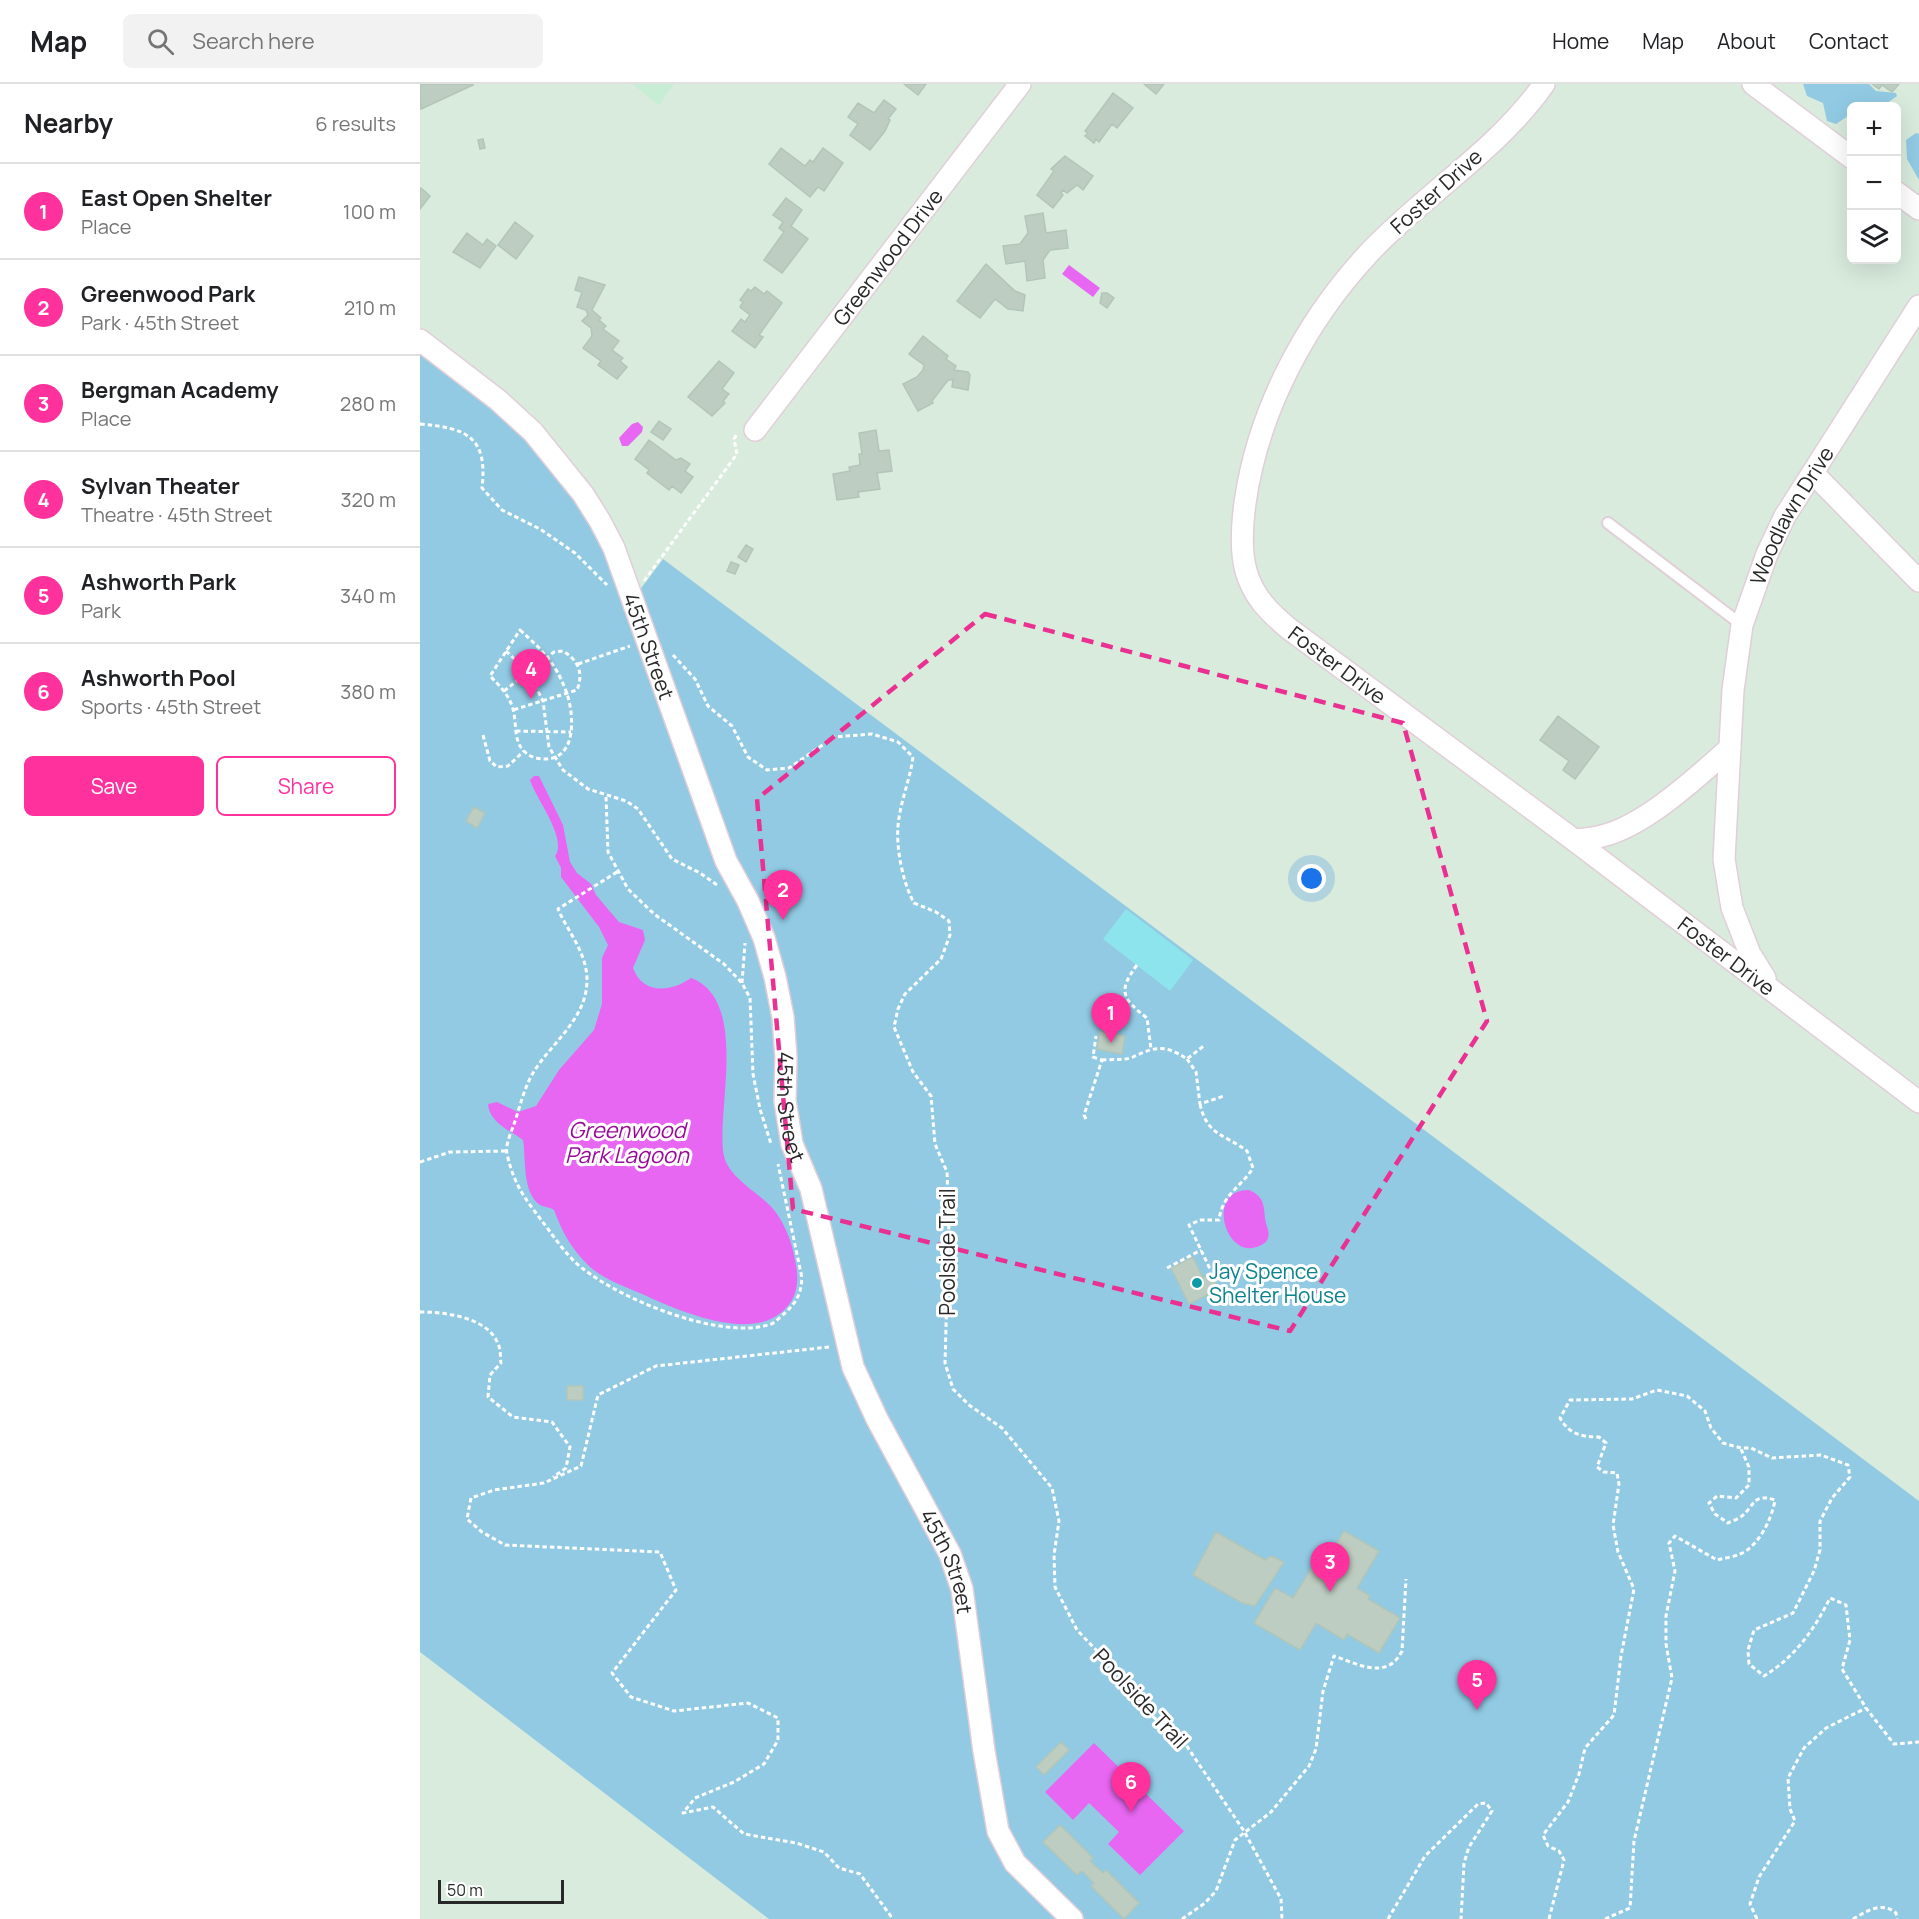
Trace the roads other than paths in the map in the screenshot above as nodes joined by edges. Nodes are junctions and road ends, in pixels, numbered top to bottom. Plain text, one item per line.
1 (1020, 84) edge
2 (1544, 84) edge
3 (1753, 84) edge
4 (1848, 156) edge
5 (1901, 196) edge
6 (1919, 209) edge
7 (1919, 306) edge
8 (420, 340) edge
9 (746, 431) road end
10 (1813, 473) junction
11 (1608, 523) dead end
12 (1919, 581) edge
13 (1742, 625) junction
14 (1730, 748) junction
15 (1574, 840) junction
16 (1773, 991) junction
17 (1919, 1102) edge
18 (1072, 1919) edge

1 - 9 street, Greenwood Drive
2 - 15 street, Foster Drive
3 - 4 street
5 - 6 street
7 - 10 street, Woodlawn Drive
8 - 18 street, 45th Street
10 - 12 street
10 - 13 street, Woodlawn Drive
11 - 13 lane
13 - 14 street, Woodlawn Drive
14 - 15 street
14 - 16 street, Woodlawn Drive
15 - 16 street, Foster Drive
16 - 17 street, Foster Drive

